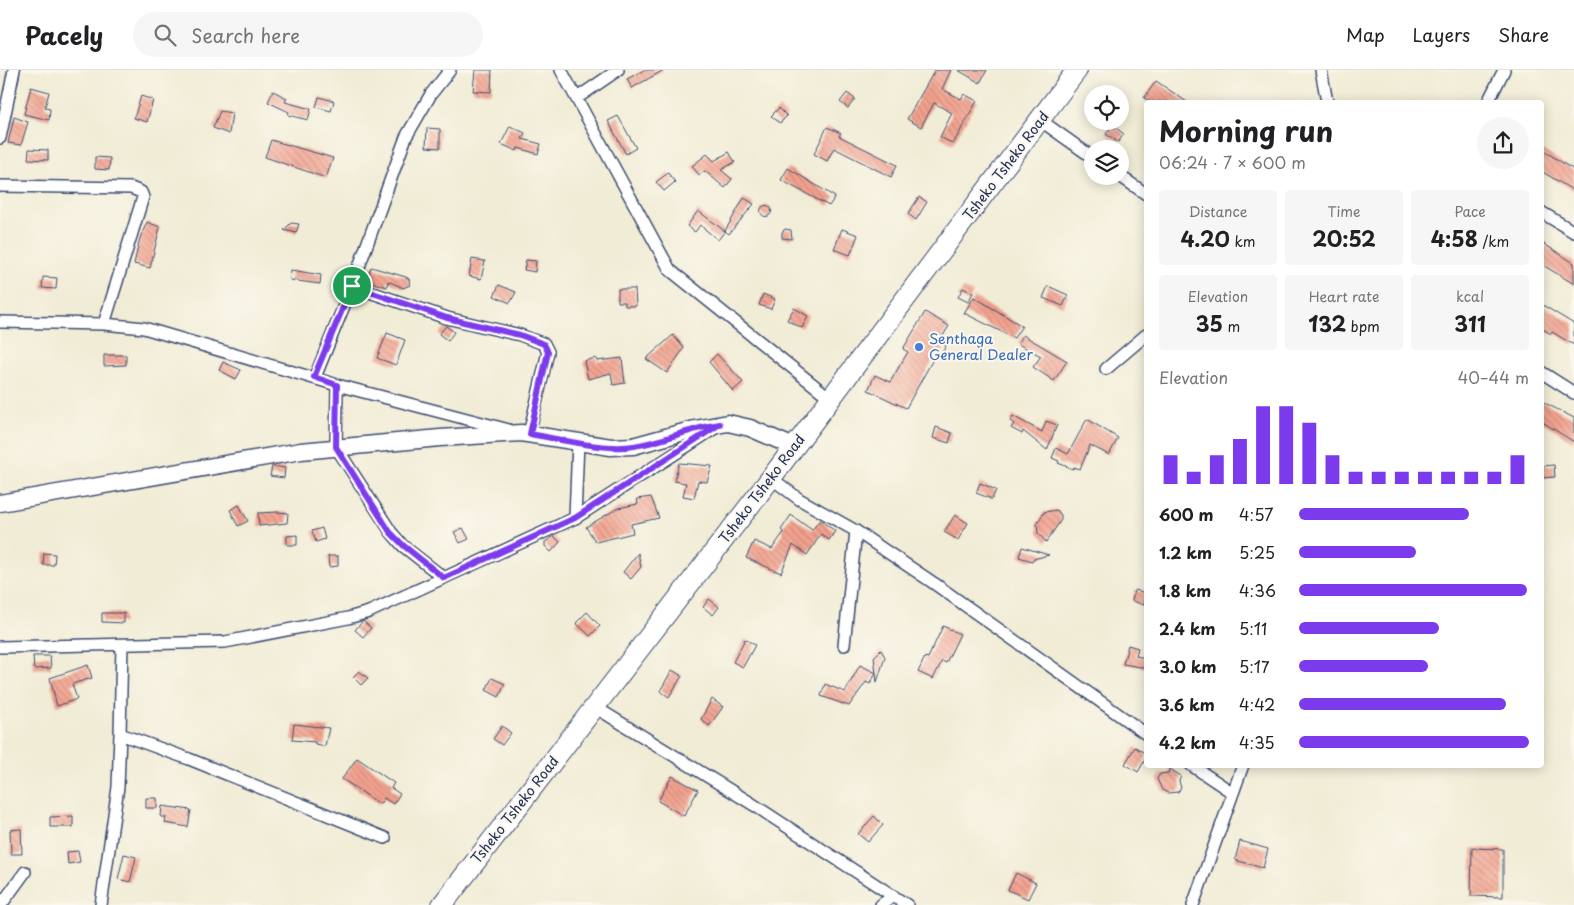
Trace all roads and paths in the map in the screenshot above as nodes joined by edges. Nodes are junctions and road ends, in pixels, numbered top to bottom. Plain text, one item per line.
1 (14, 70) edge
2 (450, 70) edge
3 (561, 70) edge
4 (618, 70) edge
5 (1078, 70) edge
6 (1321, 70) edge
7 (1504, 70) edge
8 (577, 98) junction
9 (1327, 100) edge
10 (1489, 100) edge
11 (1040, 120) junction
12 (0, 138) edge
13 (1084, 151) edge
14 (1129, 182) edge
15 (0, 186) edge
16 (1144, 193) edge
17 (1544, 214) edge
18 (1574, 232) edge
19 (352, 286) junction
20 (0, 322) edge
21 (104, 324) junction
22 (1144, 337) edge
23 (1106, 370) dead end
24 (1544, 374) edge
25 (314, 377) junction
26 (337, 385) junction
27 (1574, 393) edge
28 (830, 398) junction
29 (720, 424) junction
30 (525, 434) junction
31 (578, 442) junction
32 (794, 446) junction
33 (336, 447) junction
34 (770, 478) junction
35 (0, 504) edge
36 (575, 518) junction
37 (856, 531) junction
38 (444, 578) junction
39 (122, 645) junction
40 (844, 645) dead end
41 (0, 647) edge
42 (595, 707) junction
43 (1144, 733) edge
44 (120, 734) junction
45 (1196, 768) edge
46 (1243, 768) edge
47 (1233, 793) junction
48 (386, 838) dead end
49 (25, 872) dead end
50 (892, 896) junction
51 (1, 905) edge
52 (101, 905) edge
53 (442, 905) edge
54 (881, 905) edge
55 (907, 905) edge
56 (1193, 905) edge

1 - 12 street
2 - 19 street
3 - 8 street
4 - 8 street
5 - 11 highway, Tsheko Tsheko Road
6 - 9 street
7 - 10 street
8 - 28 street
11 - 13 street
11 - 28 highway, Tsheko Tsheko Road
14 - 16 street
15 - 21 street
17 - 18 street
19 - 25 street
19 - 30 street
20 - 21 street
21 - 25 street
22 - 23 street
24 - 27 street
25 - 26 street
26 - 30 street
26 - 33 street
28 - 32 highway, Tsheko Tsheko Road
29 - 31 street
29 - 32 street
29 - 36 street
30 - 31 street
30 - 33 street
31 - 36 street
32 - 34 highway, Tsheko Tsheko Road
33 - 35 street
33 - 38 street
34 - 37 street
34 - 42 highway, Tsheko Tsheko Road
36 - 38 street
37 - 40 street
37 - 43 street
38 - 39 street
39 - 41 street
39 - 44 street
42 - 50 street
42 - 53 highway, Tsheko Tsheko Road
44 - 48 street
44 - 52 street
45 - 47 street
46 - 47 street
47 - 56 street
49 - 51 street
50 - 54 street
50 - 55 street

